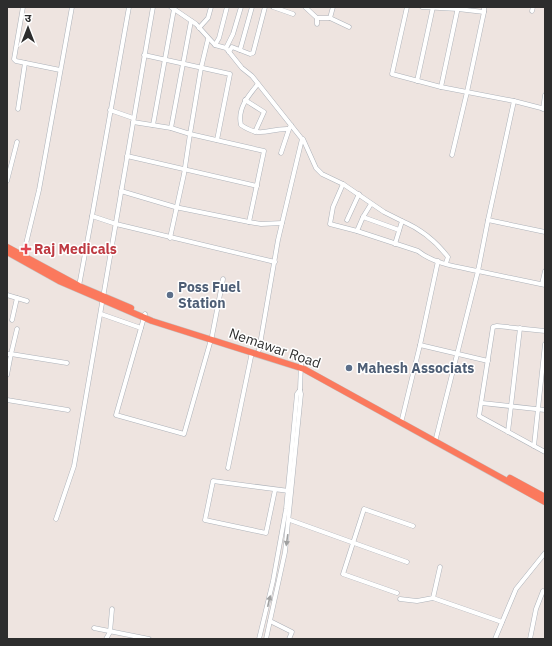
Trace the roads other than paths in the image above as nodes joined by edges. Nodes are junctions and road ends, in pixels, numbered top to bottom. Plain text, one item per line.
1 (23, 7) edge
2 (72, 7) edge
3 (129, 7) edge
4 (153, 7) edge
5 (211, 7) edge
6 (227, 7) edge
7 (241, 7) edge
8 (252, 7) edge
9 (265, 7) edge
10 (273, 7) edge
11 (305, 7) edge
12 (333, 7) edge
13 (407, 7) edge
14 (422, 7) edge
15 (484, 7) edge
16 (173, 8) edge
17 (433, 8) edge
18 (458, 8) edge
19 (484, 12) junction
20 (292, 14) dead end
21 (317, 18) junction
22 (330, 18) junction
23 (192, 21) junction
24 (317, 24) dead end
25 (348, 27) dead end
26 (199, 28) junction
27 (208, 39) junction
28 (215, 46) junction
29 (228, 50) junction
30 (240, 50) junction
31 (144, 55) junction
32 (165, 60) junction
33 (25, 63) junction
34 (183, 64) junction
35 (201, 68) junction
36 (60, 70) junction
37 (417, 82) junction
38 (258, 84) junction
39 (441, 87) junction
40 (467, 92) junction
41 (545, 95) edge
42 (245, 100) junction
43 (514, 101) junction
44 (18, 109) dead end
45 (544, 109) edge
46 (110, 110) junction
47 (133, 120) junction
48 (153, 125) junction
49 (290, 127) junction
50 (171, 128) junction
51 (256, 132) junction
52 (190, 134) junction
53 (302, 139) junction
54 (217, 140) junction
55 (17, 142) dead end
56 (281, 153) dead end
57 (452, 155) dead end
58 (127, 156) junction
59 (184, 168) junction
60 (7, 181) edge
61 (344, 184) junction
62 (257, 186) junction
63 (121, 191) junction
64 (359, 194) junction
65 (371, 204) junction
66 (175, 206) junction
67 (92, 216) junction
68 (364, 217) junction
69 (346, 220) dead end
70 (488, 220) junction
71 (402, 221) junction
72 (249, 222) junction
73 (282, 223) junction
74 (116, 224) junction
75 (399, 230) junction
76 (357, 231) junction
77 (545, 232) edge
78 (170, 238) junction
79 (395, 244) junction
80 (7, 247) edge
81 (7, 252) edge
82 (23, 256) junction
83 (438, 261) junction
84 (275, 262) junction
85 (33, 264) junction
86 (446, 264) junction
87 (478, 271) junction
88 (545, 272) edge
89 (223, 279) dead end
90 (544, 284) edge
91 (79, 286) junction
92 (7, 295) edge
93 (17, 298) junction
94 (104, 299) junction
95 (26, 301) dead end
96 (101, 314) junction
97 (144, 316) junction
98 (12, 320) dead end
99 (141, 328) junction
100 (520, 328) junction
101 (17, 329) dead end
102 (545, 330) edge
103 (212, 338) junction
104 (545, 344) edge
105 (420, 345) junction
106 (259, 350) junction
107 (252, 352) junction
108 (458, 353) junction
109 (9, 354) edge
110 (488, 361) junction
111 (67, 362) dead end
112 (301, 366) junction
113 (7, 375) edge
114 (543, 376) edge
115 (7, 400) edge
116 (482, 403) junction
117 (510, 406) junction
118 (538, 409) junction
119 (68, 410) dead end
120 (545, 410) edge
121 (402, 419) junction
122 (508, 432) junction
123 (436, 438) junction
124 (534, 446) junction
125 (545, 452) edge
126 (228, 468) dead end
127 (275, 490) junction
128 (290, 491) junction
129 (545, 497) edge
130 (545, 502) edge
131 (56, 519) dead end
132 (290, 520) junction
133 (413, 526) dead end
134 (352, 542) junction
135 (545, 553) edge
136 (407, 562) dead end
137 (440, 567) dead end
138 (397, 592) dead end
139 (545, 592) edge
140 (433, 598) junction
141 (400, 599) dead end
142 (112, 609) dead end
143 (270, 621) junction
144 (502, 622) junction
145 (94, 628) dead end
146 (110, 632) junction
147 (126, 633) junction
148 (106, 639) edge
149 (126, 639) edge
150 (149, 639) edge
151 (260, 639) edge
152 (266, 639) edge
153 (289, 639) edge
154 (495, 639) edge
155 (530, 639) edge

1 - 33 street
2 - 36 street
3 - 46 street
4 - 31 street
5 - 26 street
6 - 28 street
7 - 29 street
8 - 30 street
9 - 30 street
10 - 20 street
11 - 21 street
12 - 22 street
13 - 37 street
14 - 17 street
15 - 19 street
16 - 23 street
16 - 32 street
17 - 18 street
17 - 37 street
18 - 19 street
18 - 39 street
19 - 40 street
21 - 22 street
21 - 24 street
22 - 25 street
23 - 26 street
23 - 34 street
26 - 27 street
27 - 28 street
27 - 35 street
28 - 29 street
29 - 30 street
29 - 38 street
31 - 32 street
31 - 47 street
32 - 34 street
32 - 48 street
33 - 36 street
33 - 44 street
34 - 35 street
34 - 50 street
35 - 52 street
35 - 54 street
36 - 82 street
37 - 39 street
38 - 42 street
38 - 49 street
39 - 40 street
40 - 43 street
40 - 57 street
41 - 45 street
42 - 51 street
42 - 51 street
43 - 45 street
43 - 70 street
46 - 47 street
46 - 67 street
47 - 48 street
47 - 58 street
48 - 50 street
49 - 51 street
49 - 53 street
49 - 56 street
50 - 52 street
52 - 54 street
52 - 59 street
53 - 61 street
53 - 73 street
54 - 62 street
55 - 60 street
58 - 59 street
58 - 63 street
59 - 62 street
59 - 66 street
61 - 64 street
61 - 76 street
62 - 72 street
63 - 66 street
63 - 74 street
64 - 65 street
64 - 69 street
65 - 68 street
65 - 71 street
66 - 72 street
66 - 78 street
67 - 74 street
67 - 91 street
68 - 75 street
68 - 76 street
70 - 77 street
70 - 87 street
71 - 75 street
71 - 86 street
72 - 73 street
73 - 84 street
74 - 78 street
74 - 94 street
75 - 79 street
76 - 79 street
78 - 84 street
79 - 83 street
80 - 82 highway, Nemawar Road
81 - 85 highway, Nemawar Road
82 - 85 highway, Nemawar Road
83 - 86 street
83 - 105 street
84 - 106 street
85 - 91 highway, Nemawar Road
85 - 94 highway, Nemawar Road
86 - 87 street
87 - 90 street
87 - 108 street
88 - 90 street
89 - 103 street
91 - 94 highway, Nemawar Road
92 - 93 street
93 - 95 street
93 - 98 street
94 - 96 street
94 - 97 highway, Nemawar Road
96 - 99 street
96 - 131 street
97 - 99 street
97 - 103 highway, Nemawar Road
99 - 103 street
100 - 102 street
100 - 110 street
100 - 117 street
101 - 109 street
103 - 106 highway, Nemawar Road
103 - 107 highway, Nemawar Road
104 - 114 street
105 - 108 street
105 - 121 street
106 - 112 highway, Nemawar Road
107 - 112 highway, Nemawar Road
107 - 126 street
108 - 110 street
108 - 123 street
109 - 111 street
109 - 113 street
110 - 116 street
112 - 121 highway, Nemawar Road
112 - 128 street
112 - 130 highway, Nemawar Road
114 - 118 street
115 - 119 street
116 - 117 street
116 - 122 street
117 - 118 street
117 - 122 street
118 - 120 street
118 - 124 street
121 - 123 highway, Nemawar Road
122 - 124 street
123 - 129 highway, Nemawar Road
124 - 125 street
127 - 127 street
127 - 128 street
128 - 132 street
151 -> 128 street
132 - 134 street
132 -> 143 street
133 - 134 street
134 - 136 street
134 - 138 street
135 - 144 street
137 - 140 street
139 - 155 street
140 - 141 street
140 - 144 street
142 - 146 street
143 - 152 street
143 - 153 street
144 - 154 street
145 - 146 street
146 - 147 street
146 - 148 street
147 - 149 street
147 - 150 street

